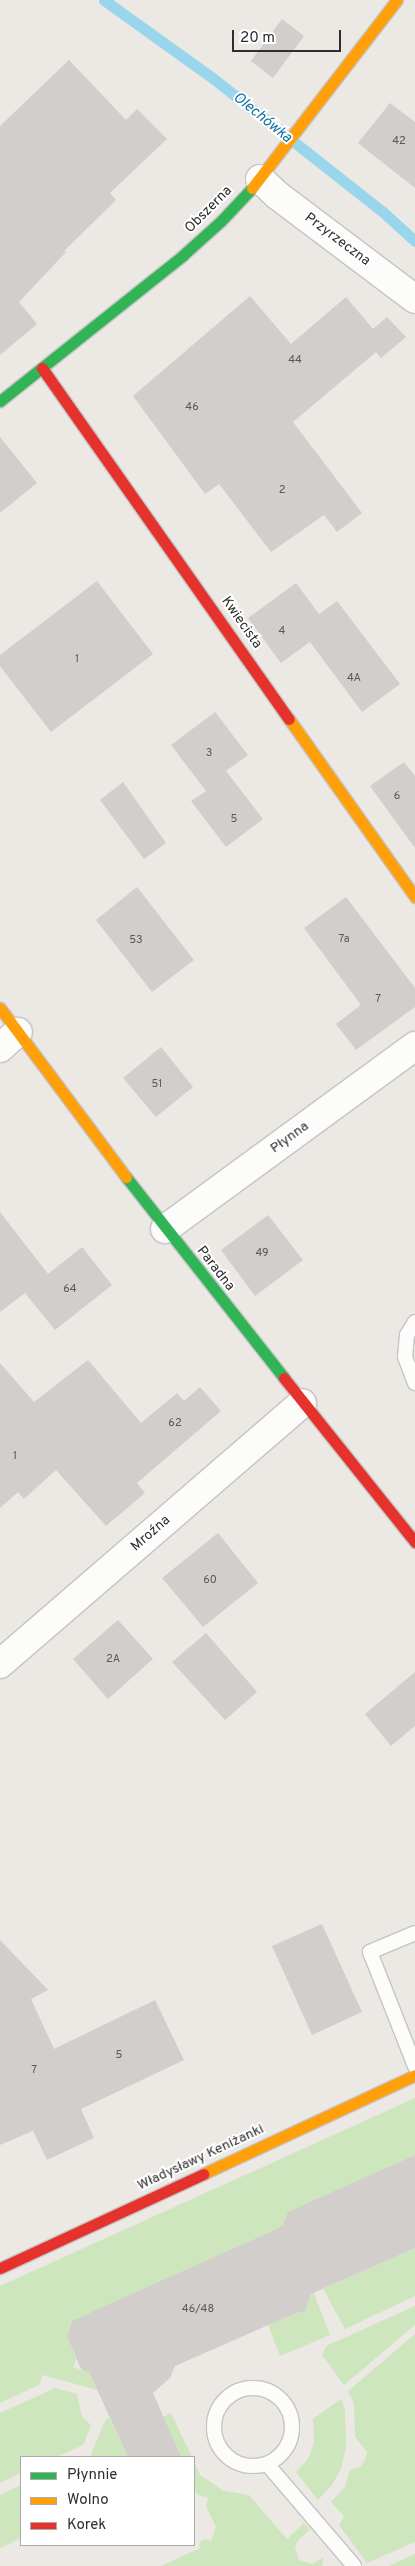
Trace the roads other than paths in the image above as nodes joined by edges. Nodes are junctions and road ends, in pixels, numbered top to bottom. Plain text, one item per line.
1 (398, 0) edge
2 (266, 170) junction
3 (415, 299) edge
4 (42, 368) junction
5 (0, 401) edge
6 (415, 896) edge
7 (0, 1008) edge
8 (9, 1040) edge
9 (415, 1046) edge
10 (164, 1229) junction
11 (415, 1322) edge
12 (415, 1383) edge
13 (302, 1404) junction
14 (415, 1542) edge
15 (0, 1664) edge
16 (415, 1933) edge
17 (415, 2066) edge
18 (415, 2075) edge
19 (0, 2268) edge
20 (267, 2464) junction
21 (354, 2566) edge

1 - 2 street, Obszerna
2 - 3 street, Przyrzeczna
2 - 4 street, Obszerna
4 - 5 street, Obszerna
4 - 6 street, Kwiecista
7 - 8 street, Paradna
8 - 10 street, Paradna
9 - 10 street, Płynna
10 - 13 street, Paradna
11 - 12 lane
13 - 14 street, Paradna
13 - 15 street, Mroźna
16 - 17 lane
18 - 19 street, Władysławy Keniżanki
20 - 20 lane
20 - 21 lane

